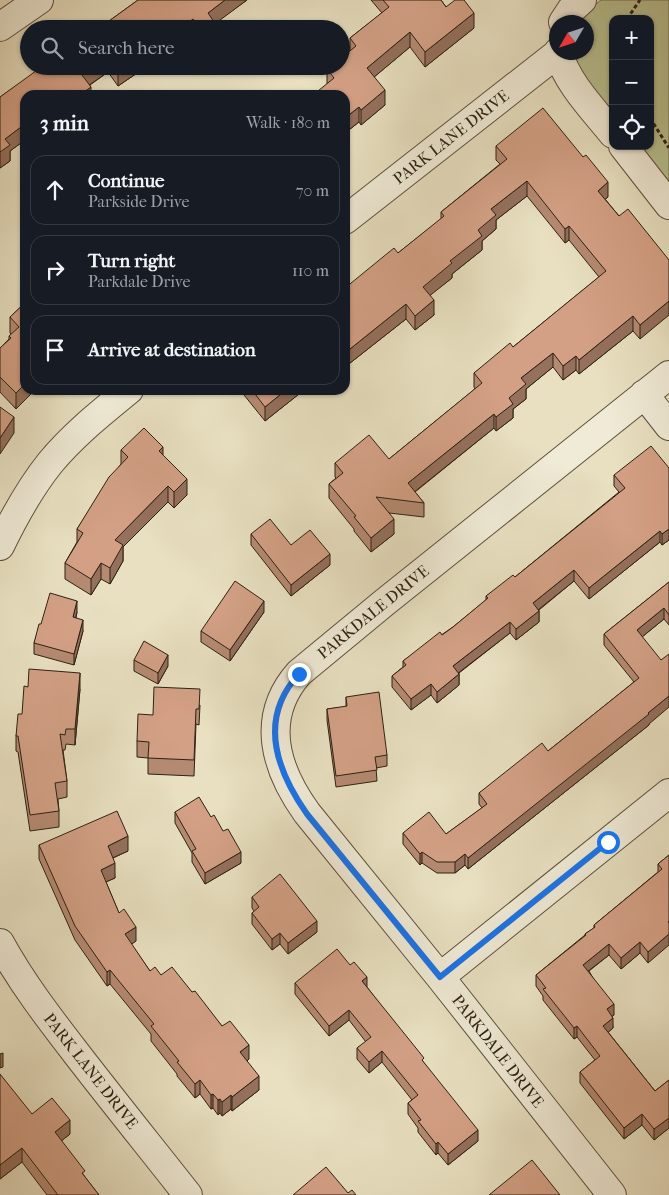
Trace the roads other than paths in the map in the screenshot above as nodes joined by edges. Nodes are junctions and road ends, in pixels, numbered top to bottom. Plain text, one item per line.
1 (39, 0) edge
2 (582, 0) edge
3 (568, 15) edge
4 (0, 28) edge
5 (549, 60) edge
6 (561, 60) edge
7 (609, 129) edge
8 (626, 150) edge
9 (669, 205) edge
10 (350, 216) edge
11 (669, 375) edge
12 (644, 394) junction
13 (123, 395) edge
14 (669, 426) edge
15 (0, 546) edge
16 (669, 793) edge
17 (0, 943) edge
18 (440, 977) junction
19 (188, 1195) edge
20 (612, 1195) edge

1 - 4 street
2 - 3 street
5 - 10 street, PARK LANE DRIVE
6 - 7 street
8 - 9 street
11 - 12 street, PARKDALE DRIVE
12 - 14 street
12 - 18 street, PARKDALE DRIVE
13 - 15 street
16 - 18 street
17 - 19 street, PARK LANE DRIVE
18 - 20 street, PARKDALE DRIVE

